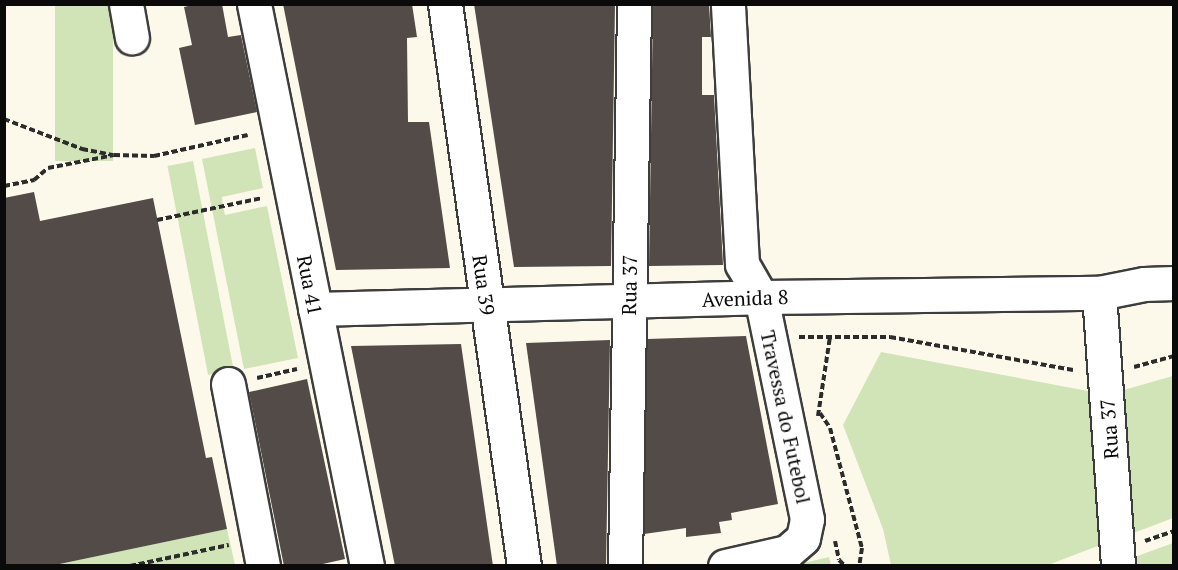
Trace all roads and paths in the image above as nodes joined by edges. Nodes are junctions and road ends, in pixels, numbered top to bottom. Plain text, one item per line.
1 (126, 4) edge
2 (254, 4) edge
3 (445, 4) edge
4 (634, 4) edge
5 (728, 4) edge
6 (132, 37) dead end
7 (4, 120) edge
8 (256, 133) dead end
9 (114, 155) junction
10 (4, 186) edge
11 (274, 195) dead end
12 (158, 220) dead end
13 (1173, 283) edge
14 (1099, 293) junction
15 (761, 297) junction
16 (628, 302) junction
17 (487, 306) junction
18 (315, 309) junction
19 (770, 338) junction
20 (1173, 356) edge
21 (325, 358) junction
22 (1129, 368) dead end
23 (1080, 371) dead end
24 (228, 384) joint
25 (820, 412) dead end
26 (836, 545) dead end
27 (260, 552) edge
28 (130, 566) edge
29 (367, 566) edge
30 (524, 566) edge
31 (625, 566) edge
32 (725, 566) edge
33 (845, 566) edge
34 (859, 566) edge
35 (1118, 566) edge

1 - 6 street
2 - 18 street, Rua 41
3 - 17 street, Rua 39
4 - 16 street, Rua 37
5 - 15 street, Travessa do Futebol
7 - 9 path
8 - 9 path
9 - 10 path
11 - 12 path
13 - 14 street, Avenida 8
14 - 15 street, Avenida 8
14 - 35 street, Rua 37
15 - 16 street, Avenida 8
15 - 19 street, Travessa do Futebol
16 - 17 street, Avenida 8
16 - 31 street, Rua 37
17 - 18 street, Avenida 8
17 - 30 street, Rua 39
18 - 21 street, Rua 41
19 - 23 path
19 - 32 street, Travessa do Futebol
20 - 22 path
21 - 24 path
21 - 29 street, Rua 41
24 - 27 street
25 - 34 path
26 - 33 path
27 - 28 path

